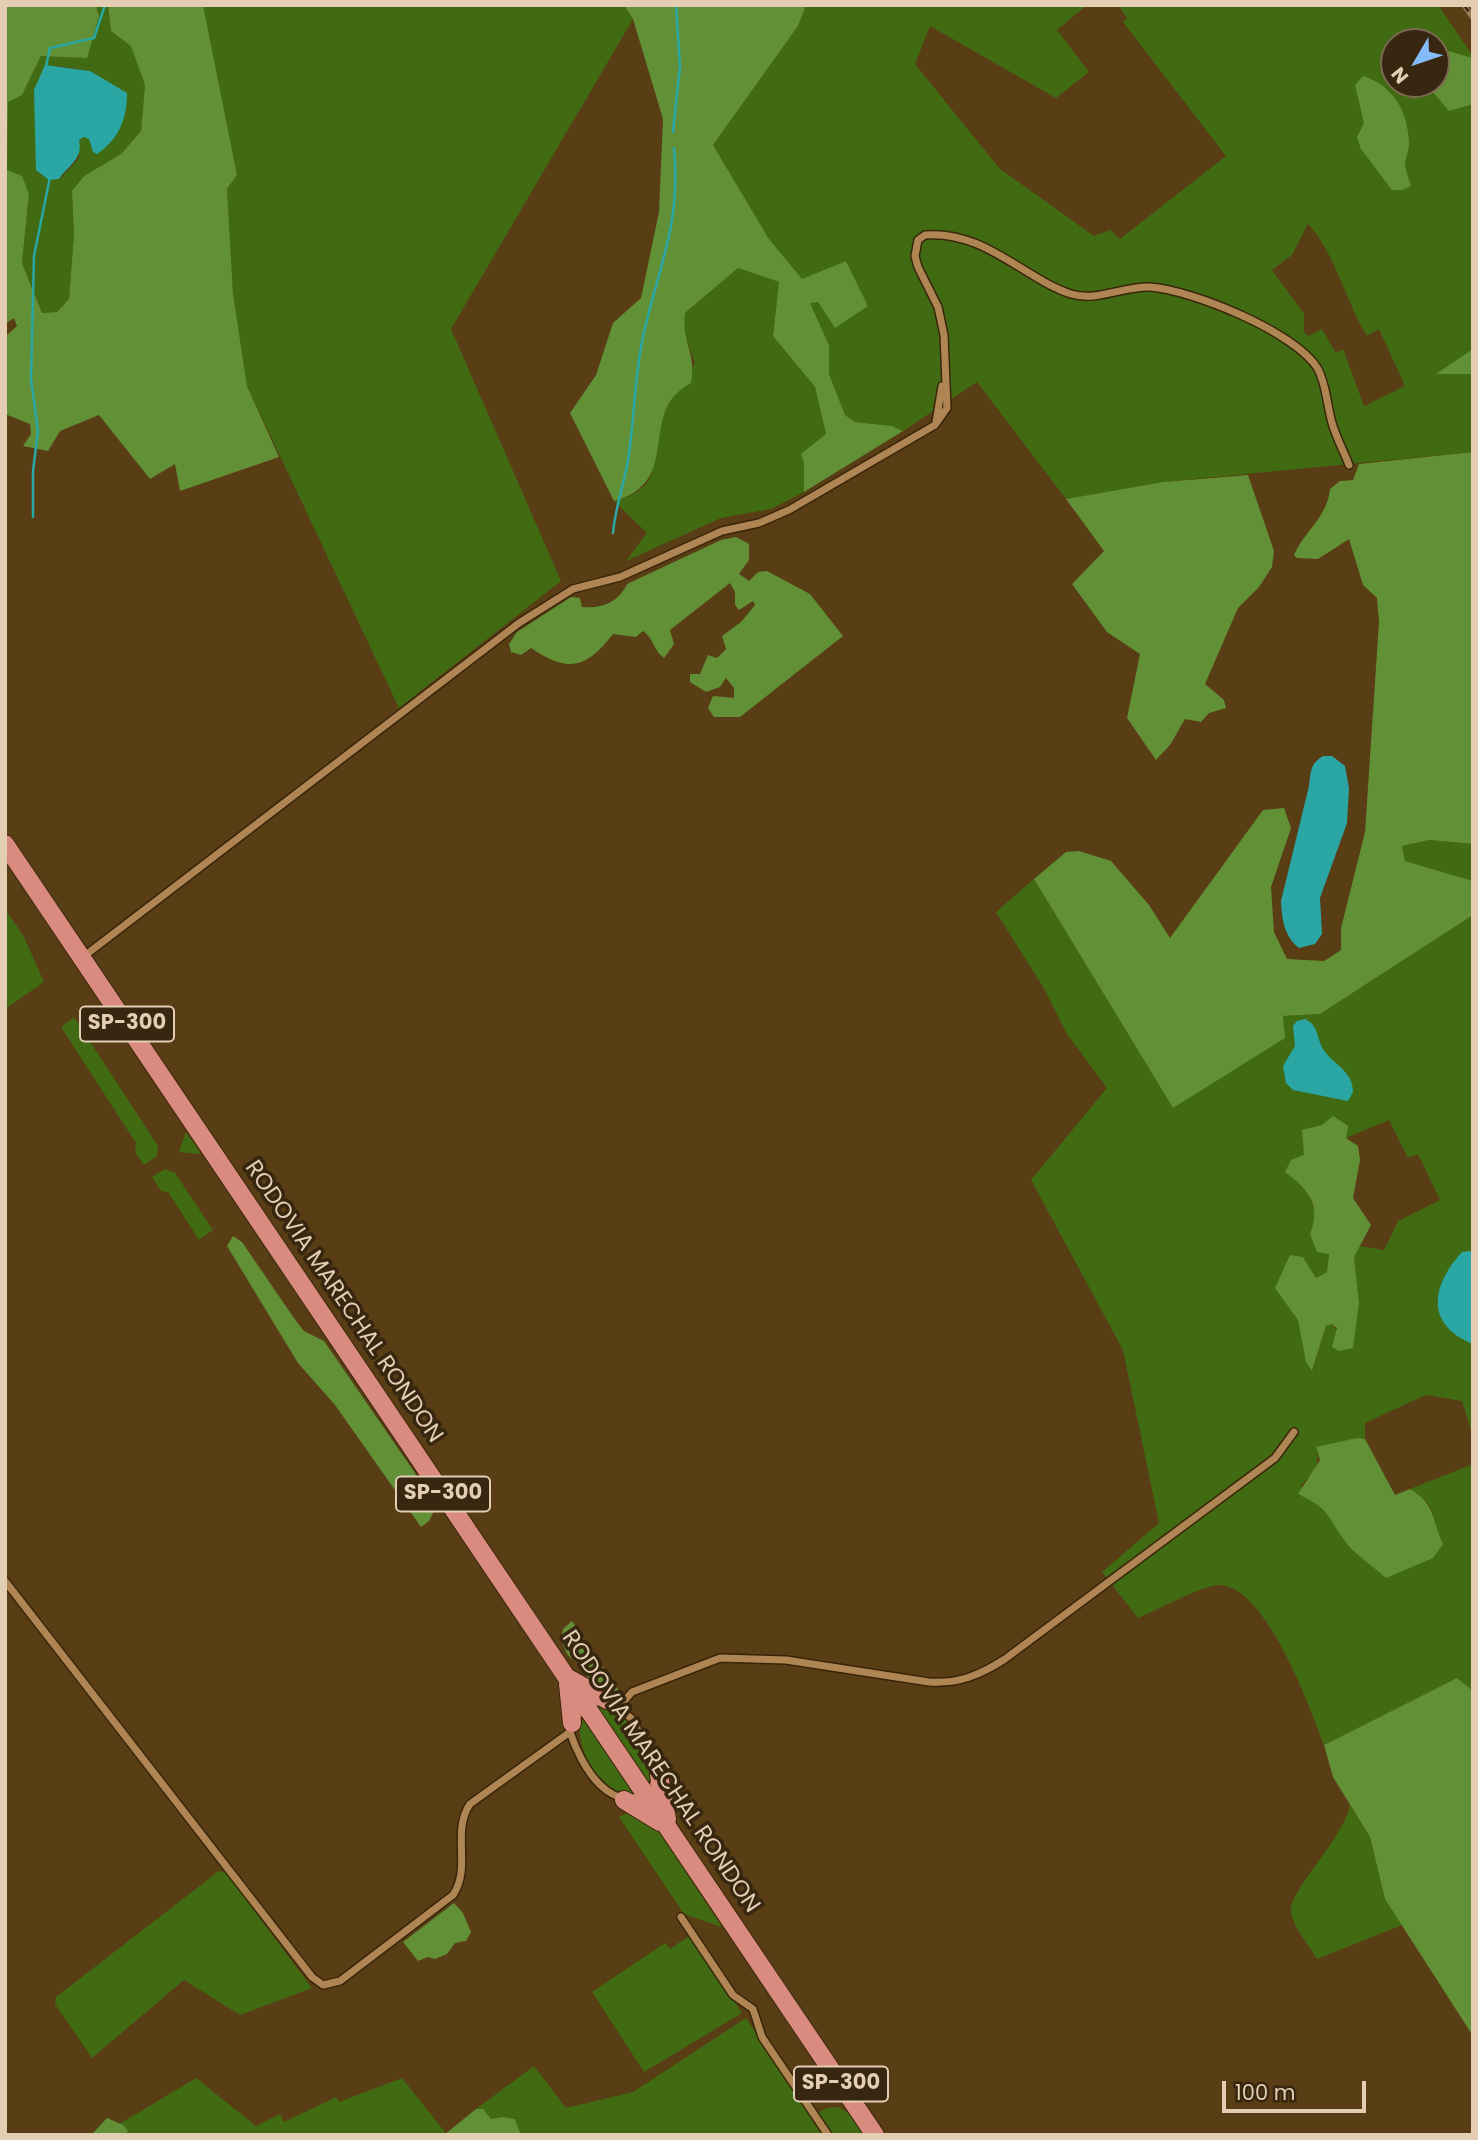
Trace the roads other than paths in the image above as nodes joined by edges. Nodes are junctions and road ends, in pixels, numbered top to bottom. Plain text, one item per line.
1 (1349, 465) dead end
2 (5, 844) edge
3 (82, 958) junction
4 (1294, 1432) dead end
5 (5, 1581) edge
6 (567, 1677) junction
7 (613, 1704) junction
8 (586, 1706) junction
9 (571, 1727) junction
10 (659, 1775) junction
11 (646, 1794) junction
12 (624, 1800) junction
13 (670, 1829) junction
14 (681, 1917) dead end
15 (828, 2135) edge
16 (875, 2135) edge

1 - 3 street
2 - 3 main road, RODOVIA MARECHAL RONDON / SP-300
3 - 6 main road, RODOVIA MARECHAL RONDON / SP-300
4 - 7 street
5 - 9 street
6 - 7 main road
6 - 8 main road, RODOVIA MARECHAL RONDON / SP-300
6 - 9 main road
7 - 8 street
7 - 10 street
8 - 9 street
8 - 11 main road, RODOVIA MARECHAL RONDON / SP-300
9 - 12 street
10 - 11 street
10 - 13 main road
11 - 12 street
11 - 13 main road, RODOVIA MARECHAL RONDON / SP-300
12 - 13 main road
13 - 16 main road, RODOVIA MARECHAL RONDON / SP-300
14 - 15 street

